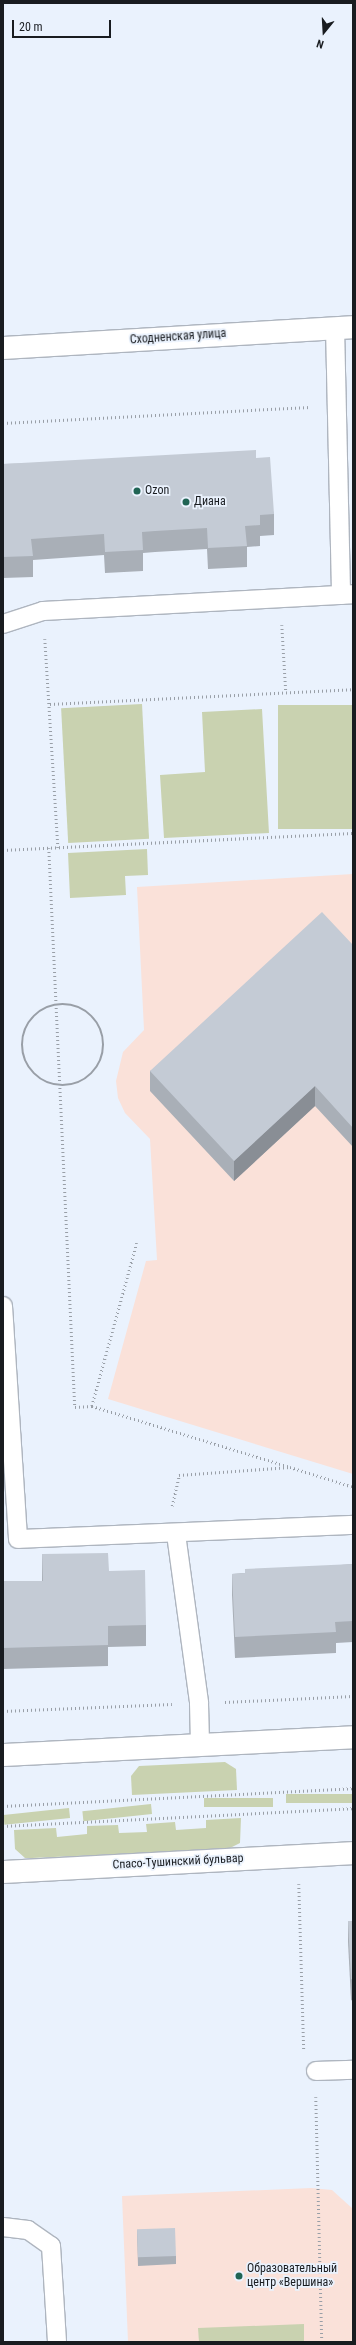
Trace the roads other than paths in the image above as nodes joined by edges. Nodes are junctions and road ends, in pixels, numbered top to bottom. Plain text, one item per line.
1 (344, 327) edge
2 (3, 348) edge
3 (347, 594) edge
4 (3, 624) edge
5 (3, 1306) edge
6 (353, 1525) edge
7 (171, 1535) junction
8 (353, 1737) edge
9 (200, 1744) junction
10 (3, 1755) edge
11 (353, 1853) edge
12 (3, 1872) edge
13 (353, 2070) edge
14 (316, 2071) road end
15 (3, 2227) edge
16 (57, 2342) edge

1 - 2 street, Сходненская улица
1 - 3 lane
3 - 4 lane
5 - 7 lane
6 - 7 lane
7 - 9 lane
8 - 9 street
9 - 10 street
11 - 12 street, Спасо-Тушинский бульвар
13 - 14 lane
15 - 16 lane

